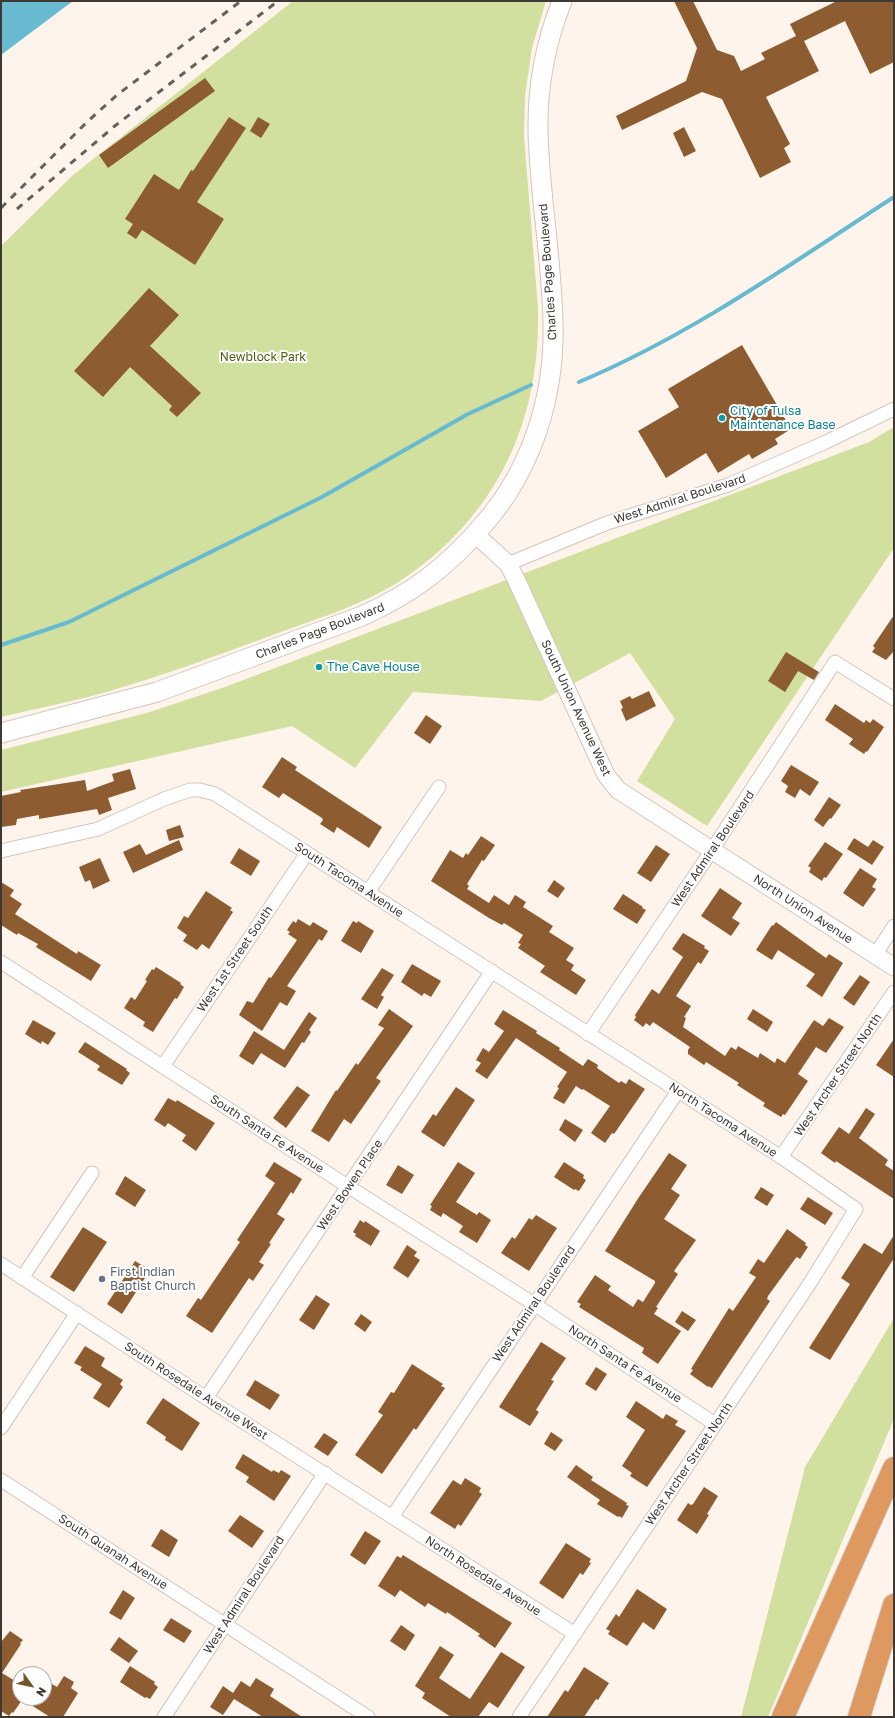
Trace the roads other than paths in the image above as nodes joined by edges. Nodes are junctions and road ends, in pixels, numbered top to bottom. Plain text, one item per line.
1 (562, 1) edge
2 (894, 409) edge
3 (475, 534) junction
4 (508, 564) junction
5 (894, 699) edge
6 (1, 733) edge
7 (439, 787) dead end
8 (1, 850) edge
9 (712, 850) junction
10 (307, 853) junction
11 (368, 892) junction
12 (894, 926) edge
13 (875, 955) junction
14 (1, 962) edge
15 (894, 967) edge
16 (492, 971) junction
17 (894, 992) edge
18 (588, 1034) junction
19 (163, 1066) junction
20 (678, 1090) junction
21 (781, 1158) junction
22 (92, 1173) dead end
23 (349, 1187) junction
24 (856, 1209) joint
25 (1, 1264) edge
26 (22, 1278) junction
27 (534, 1304) junction
28 (77, 1313) junction
29 (206, 1398) junction
30 (715, 1424) junction
31 (1, 1428) edge
32 (894, 1468) edge
33 (325, 1473) junction
34 (1, 1480) edge
35 (392, 1517) junction
36 (894, 1606) edge
37 (225, 1624) junction
38 (575, 1634) junction
39 (164, 1717) edge
40 (368, 1717) edge
41 (519, 1717) edge
42 (783, 1717) edge
43 (859, 1717) edge

1 - 3 main road, Charles Page Boulevard
2 - 4 street, West Admiral Boulevard
3 - 4 street, South Union Avenue West
3 - 6 main road, Charles Page Boulevard
4 - 9 street, South Union Avenue West
5 - 9 street, West Admiral Boulevard
7 - 11 street
8 - 10 street, South Tacoma Avenue
9 - 13 street, North Union Avenue
9 - 18 street, West Admiral Boulevard
10 - 11 street, South Tacoma Avenue
10 - 19 street, West 1st Street South
11 - 16 street, South Tacoma Avenue
12 - 13 street
13 - 15 street, North Union Avenue
14 - 19 street, South Santa Fe Avenue
16 - 18 street, South Tacoma Avenue
16 - 23 street, West Bowen Place
17 - 21 street, West Archer Street North
18 - 20 street, North Tacoma Avenue
19 - 23 street, South Santa Fe Avenue
20 - 21 street, North Tacoma Avenue
20 - 27 street, West Admiral Boulevard
21 - 24 street, North Tacoma Avenue
22 - 26 street
23 - 27 street, South Santa Fe Avenue
23 - 29 street, West Bowen Place
24 - 30 street, West Archer Street North
25 - 26 street, South Rosedale Avenue West
26 - 28 street, South Rosedale Avenue West
27 - 30 street, North Santa Fe Avenue
27 - 35 street, West Admiral Boulevard
28 - 29 street, South Rosedale Avenue West
28 - 31 street
29 - 33 street, South Rosedale Avenue West
30 - 38 street, West Archer Street North
32 - 42 highway
33 - 35 street, South Rosedale Avenue West
33 - 37 street, West Admiral Boulevard
34 - 37 street, South Quanah Avenue
35 - 38 street, North Rosedale Avenue
36 - 43 highway
37 - 39 street, West Admiral Boulevard
37 - 40 street, South Quanah Avenue
38 - 41 street, West Archer Street North

